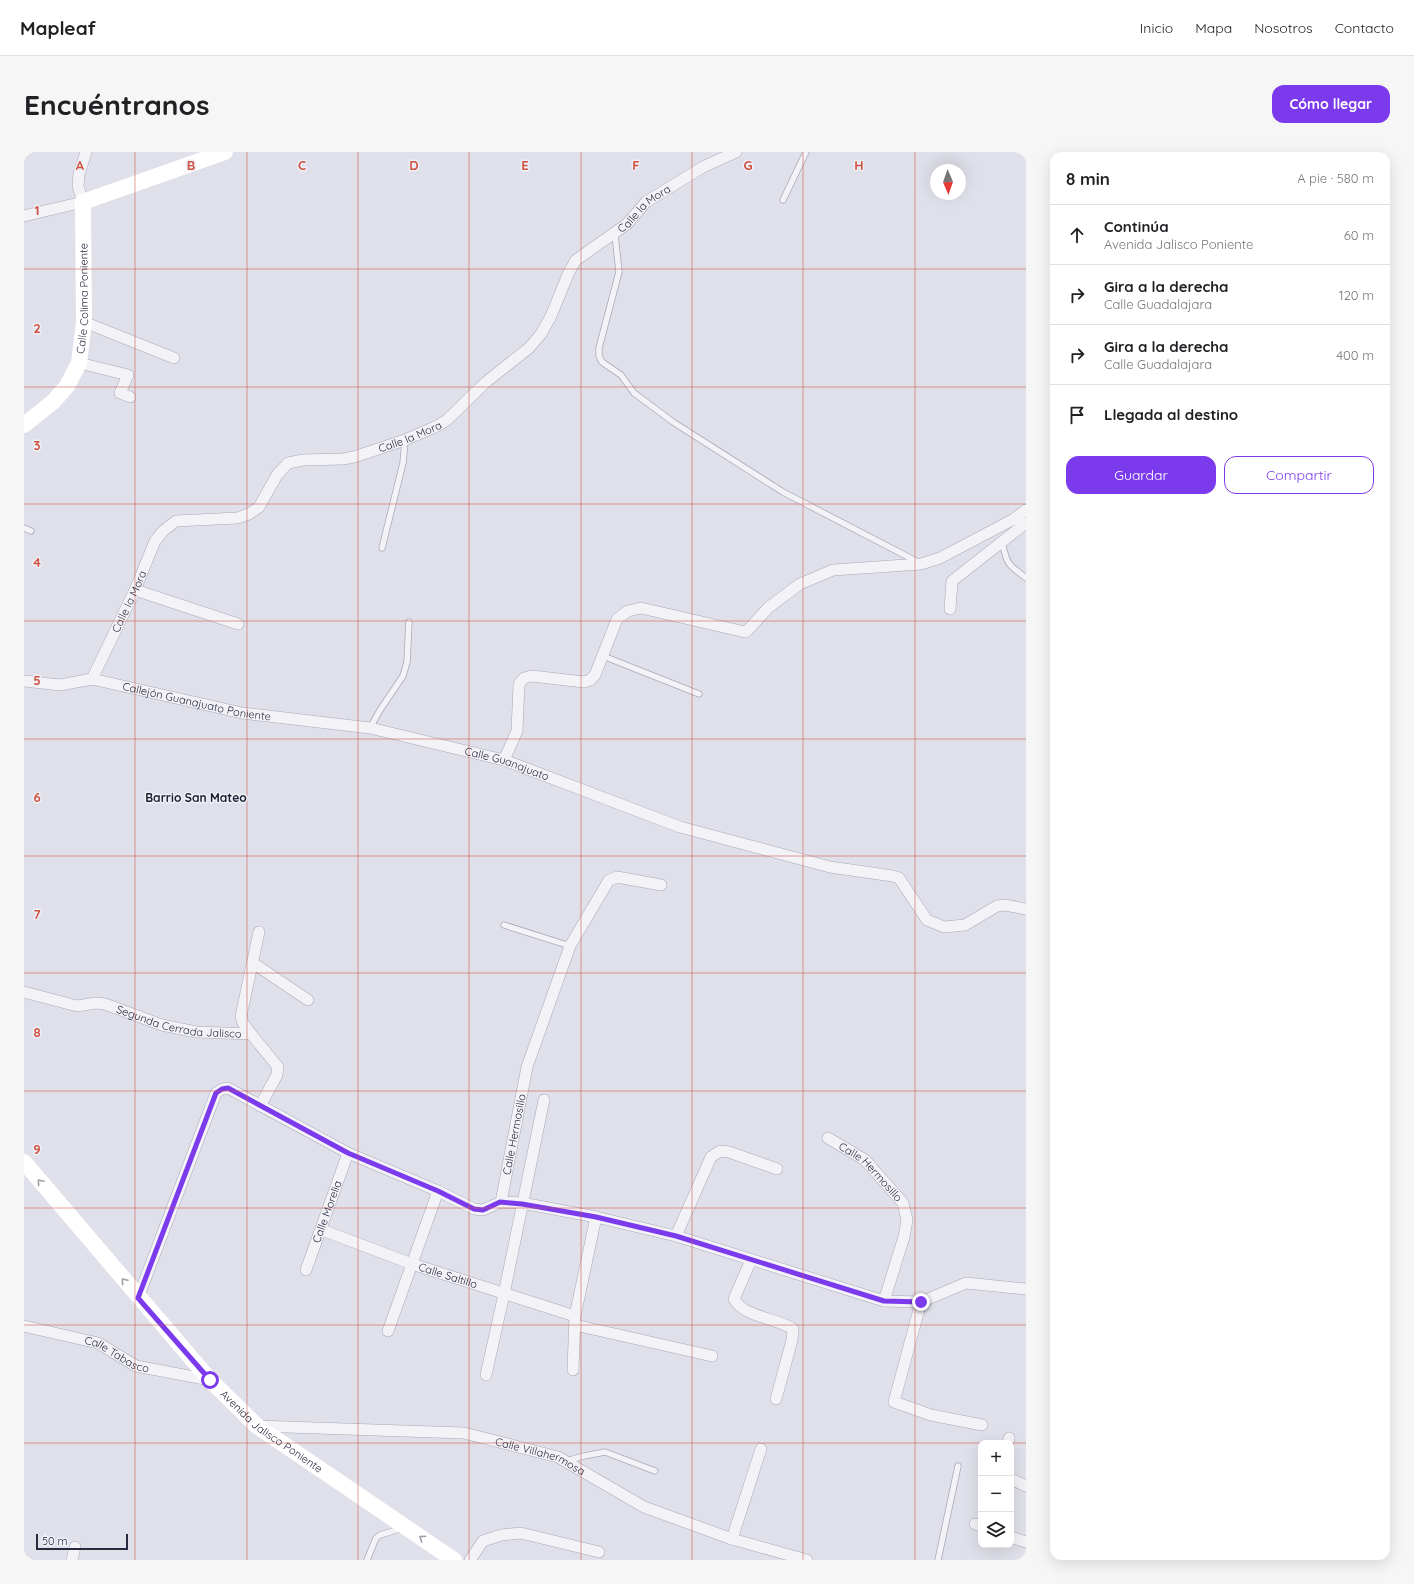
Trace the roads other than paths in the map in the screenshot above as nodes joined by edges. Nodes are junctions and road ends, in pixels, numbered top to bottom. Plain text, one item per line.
1 (86, 152) edge
2 (225, 152) edge
3 (736, 152) edge
4 (806, 152) edge
5 (783, 200) dead end
6 (83, 202) junction
7 (24, 216) edge
8 (615, 234) junction
9 (84, 322) junction
10 (174, 358) dead end
11 (78, 363) junction
12 (130, 397) dead end
13 (24, 425) edge
14 (405, 440) junction
15 (1026, 510) edge
16 (1026, 523) edge
17 (24, 528) edge
18 (31, 530) dead end
19 (1002, 541) junction
20 (382, 548) dead end
21 (921, 564) junction
22 (1026, 578) edge
23 (135, 590) junction
24 (950, 609) dead end
25 (409, 622) dead end
26 (238, 624) dead end
27 (603, 656) junction
28 (92, 679) junction
29 (24, 681) edge
30 (699, 694) dead end
31 (370, 728) junction
32 (504, 760) junction
33 (661, 885) dead end
34 (1026, 909) edge
35 (504, 925) dead end
36 (259, 932) dead end
37 (570, 946) junction
38 (253, 963) junction
39 (24, 992) edge
40 (308, 1000) dead end
41 (251, 1034) junction
42 (544, 1100) dead end
43 (260, 1106) junction
44 (828, 1138) dead end
45 (348, 1153) junction
46 (24, 1162) edge
47 (777, 1170) dead end
48 (438, 1191) junction
49 (500, 1202) junction
50 (522, 1204) junction
51 (596, 1217) junction
52 (322, 1230) junction
53 (676, 1236) junction
54 (751, 1260) junction
55 (412, 1264) junction
56 (306, 1270) dead end
57 (1026, 1289) edge
58 (504, 1294) junction
59 (138, 1298) junction
60 (884, 1301) junction
61 (921, 1302) junction
62 (575, 1320) junction
63 (24, 1326) edge
64 (388, 1331) dead end
65 (712, 1356) dead end
66 (573, 1370) dead end
67 (486, 1375) dead end
68 (210, 1380) junction
69 (776, 1399) dead end
70 (982, 1425) dead end
71 (257, 1426) junction
72 (761, 1449) dead end
73 (565, 1461) junction
74 (958, 1466) dead end
75 (655, 1471) dead end
76 (1014, 1480) edge
77 (1026, 1486) edge
78 (405, 1527) junction
79 (1014, 1538) edge
80 (732, 1539) junction
81 (1026, 1542) edge
82 (75, 1547) dead end
83 (600, 1552) dead end
84 (72, 1560) edge
85 (367, 1560) edge
86 (454, 1560) edge
87 (470, 1560) edge
88 (807, 1560) edge
89 (938, 1560) edge

1 - 6 street, Calle Colima Poniente
2 - 6 street
3 - 8 street, Calle la Mora
4 - 5 lane
6 - 7 street
6 - 9 street, Calle Colima Poniente
8 - 14 street, Calle la Mora
8 - 21 lane
9 - 10 street
9 - 11 street, Calle Colima Poniente
11 - 12 street
11 - 13 street, Calle Colima Poniente
14 - 20 lane
14 - 23 street, Calle la Mora
15 - 21 street
16 - 19 street
17 - 18 lane
19 - 22 lane
19 - 24 street
21 - 27 street
23 - 26 street
23 - 28 street, Calle la Mora
25 - 31 lane
27 - 30 lane
27 - 32 street
28 - 29 street, Callejón Guanajuato Poniente
28 - 31 street, Callejón Guanajuato Poniente
31 - 32 street, Calle Guanajuato
32 - 34 street, Calle Guanajuato
33 - 37 street, Calle Hermosillo
35 - 37 lane
36 - 38 street
37 - 49 street, Calle Hermosillo
38 - 40 street
38 - 41 street
39 - 41 street, Segunda Cerrada Jalisco
41 - 43 street, Segunda Cerrada Jalisco
42 - 50 street
43 - 45 street
43 - 59 street
44 - 60 street, Calle Hermosillo
45 - 48 street
45 - 52 street, Calle Morelia
59 -> 46 street, Avenida Jalisco Poniente
47 - 53 street
48 - 49 street
48 - 55 street
49 - 50 street
50 - 51 street
50 - 58 street
51 - 53 street
51 - 62 street
52 - 55 street, Calle Saltillo
52 - 56 street, Calle Morelia
53 - 54 street
54 - 60 street
54 - 69 street
55 - 58 street, Calle Saltillo
55 - 64 street
57 - 61 street
58 - 62 street, Calle Saltillo
58 - 67 street
59 - 68 street, Avenida Jalisco Poniente
60 - 61 street
61 - 70 street
62 - 65 street, Calle Saltillo
62 - 66 street
63 - 68 street, Calle Tabasco
68 - 71 street, Avenida Jalisco Poniente
71 - 73 street, Calle Villahermosa
71 - 78 street, Avenida Jalisco Poniente
72 - 80 street
73 - 75 lane
73 - 80 street, Calle Villahermosa
74 - 89 lane
76 - 77 street
78 - 85 lane
86 -> 78 street, Avenida Jalisco Poniente
79 - 81 street
80 - 88 street, Calle Villahermosa
82 - 84 street
83 - 87 street

